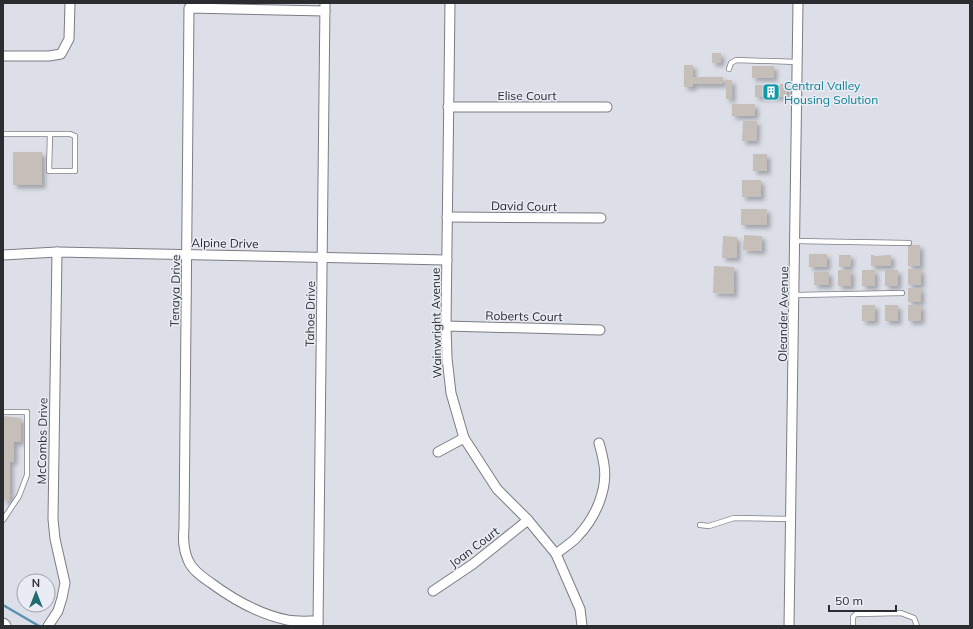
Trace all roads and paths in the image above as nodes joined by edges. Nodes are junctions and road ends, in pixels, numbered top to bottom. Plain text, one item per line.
1 (70, 3) edge
2 (450, 3) edge
3 (798, 3) edge
4 (325, 7) edge
5 (3, 56) edge
6 (798, 62) junction
7 (728, 69) dead end
8 (448, 107) junction
9 (607, 107) dead end
10 (3, 134) edge
11 (50, 134) junction
12 (447, 217) junction
13 (601, 218) dead end
14 (796, 241) junction
15 (909, 243) dead end
16 (57, 252) junction
17 (188, 254) junction
18 (3, 256) edge
19 (322, 256) junction
20 (447, 260) junction
21 (902, 293) dead end
22 (795, 295) junction
23 (446, 326) junction
24 (600, 330) dead end
25 (3, 412) edge
26 (464, 438) junction
27 (599, 443) dead end
28 (438, 452) dead end
29 (792, 519) junction
30 (3, 520) edge
31 (528, 520) junction
32 (700, 525) dead end
33 (556, 554) junction
34 (433, 591) dead end
35 (318, 624) edge
36 (48, 626) edge
37 (582, 626) edge
38 (790, 626) edge
39 (853, 626) edge
40 (917, 626) edge

1 - 5 street
2 - 8 street, Wainwright Avenue
3 - 6 street, Oleander Avenue
4 - 17 street, Tenaya Drive
4 - 19 street, Tahoe Drive
6 - 7 lane
6 - 14 street, Oleander Avenue
8 - 9 street, Elise Court
8 - 12 street, Wainwright Avenue
10 - 11 lane
11 - 11 lane
12 - 13 street, David Court
12 - 20 street, Wainwright Avenue
14 - 15 lane
14 - 22 street, Oleander Avenue
16 - 17 street, Alpine Drive
16 - 18 street, Alpine Drive
16 - 36 street, McCombs Drive
17 - 19 street, Alpine Drive
17 - 35 street, Tenaya Drive
19 - 20 street, Alpine Drive
19 - 35 street, Tahoe Drive
20 - 23 street, Wainwright Avenue
21 - 22 lane
22 - 29 street, Oleander Avenue
23 - 24 street, Roberts Court
23 - 26 street, Wainwright Avenue
25 - 30 lane
26 - 28 street
26 - 31 street, Wainwright Avenue
27 - 33 street
29 - 32 lane
29 - 38 street, Oleander Avenue
31 - 33 street, Wainwright Avenue
31 - 34 street, Joan Court
33 - 37 street, Wainwright Avenue
39 - 40 lane

